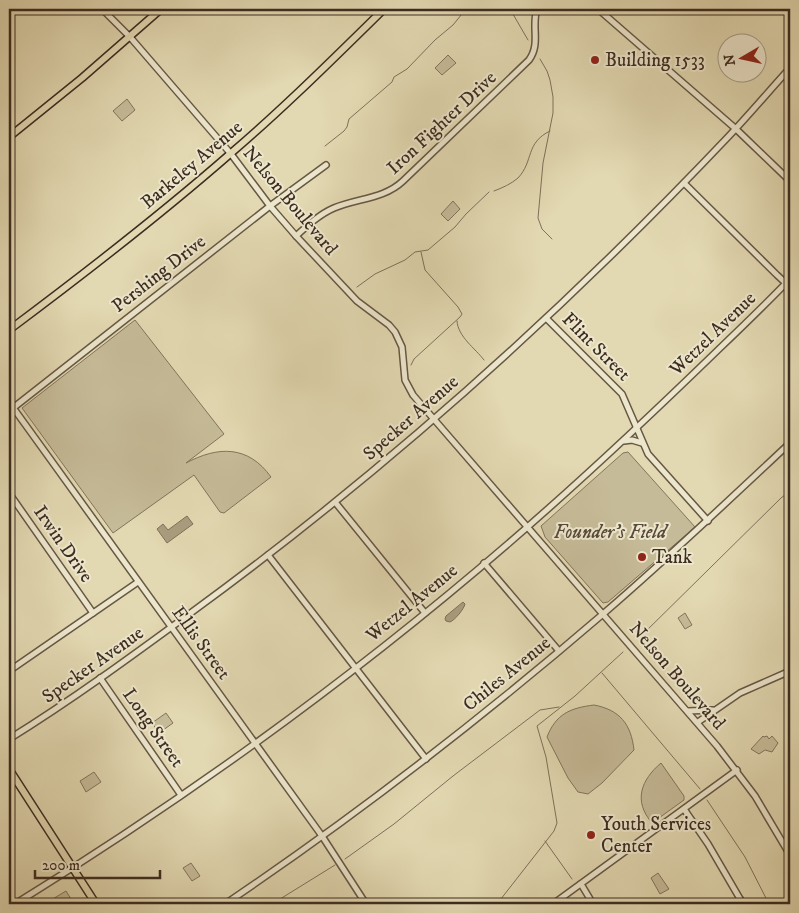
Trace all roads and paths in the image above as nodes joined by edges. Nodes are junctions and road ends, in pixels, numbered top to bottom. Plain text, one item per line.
1 (102, 9) edge
2 (161, 9) edge
3 (384, 9) edge
4 (538, 9) edge
5 (598, 9) edge
6 (130, 37) junction
7 (790, 68) edge
8 (736, 129) junction
9 (9, 137) edge
10 (231, 154) junction
11 (326, 165) dead end
12 (790, 181) edge
13 (684, 183) junction
14 (270, 206) junction
15 (296, 236) junction
16 (789, 283) edge
17 (546, 318) junction
18 (9, 330) edge
19 (9, 402) edge
20 (13, 408) junction
21 (435, 418) junction
22 (637, 428) junction
23 (623, 441) junction
24 (642, 443) junction
25 (790, 444) edge
26 (9, 493) edge
27 (335, 502) junction
28 (708, 521) junction
29 (528, 526) junction
30 (268, 555) junction
31 (484, 563) junction
32 (138, 582) junction
33 (93, 613) junction
34 (424, 613) junction
35 (604, 614) junction
36 (171, 628) junction
37 (559, 651) junction
38 (355, 668) junction
39 (790, 670) edge
40 (9, 671) edge
41 (100, 678) junction
42 (714, 710) junction
43 (688, 711) junction
44 (698, 722) junction
45 (9, 740) edge
46 (256, 743) junction
47 (426, 759) junction
48 (9, 769) edge
49 (737, 770) junction
50 (181, 795) junction
51 (684, 808) junction
52 (322, 836) junction
53 (790, 855) edge
54 (73, 868) junction
55 (581, 884) junction
56 (742, 902) edge
57 (16, 904) edge
58 (96, 904) edge
59 (225, 904) edge
60 (366, 904) edge
61 (553, 904) edge
62 (593, 904) edge
63 (732, 904) edge

1 - 6 street, Nelson Boulevard
2 - 6 main road
3 - 10 main road, Barkeley Avenue
4 - 15 street, Iron Fighter Drive
5 - 8 street
6 - 9 main road
6 - 10 street, Nelson Boulevard
7 - 8 street, Specker Avenue
8 - 12 street
8 - 13 street, Specker Avenue
10 - 14 street, Nelson Boulevard
10 - 18 main road, Barkeley Avenue
11 - 14 street, Pershing Drive
13 - 16 street
13 - 17 street, Specker Avenue
14 - 15 street, Nelson Boulevard
14 - 20 street, Pershing Drive
15 - 21 street, Nelson Boulevard
16 - 22 street, Wetzel Avenue
17 - 21 street, Specker Avenue
17 - 22 street, Flint Street
19 - 20 street, Ellis Street
20 - 32 street, Ellis Street
21 - 27 street, Specker Avenue
21 - 29 street, Nelson Boulevard
22 - 23 street, Wetzel Avenue
22 - 24 street, Flint Street
23 - 24 street
23 - 29 street, Wetzel Avenue
24 - 28 street, Flint Street
25 - 28 street, Chiles Avenue
26 - 33 street, Irwin Drive
27 - 30 street, Specker Avenue
27 - 34 street
28 - 35 street, Chiles Avenue
29 - 31 street, Wetzel Avenue
29 - 35 street, Nelson Boulevard
30 - 36 street, Specker Avenue
30 - 38 street
31 - 34 street, Wetzel Avenue
31 - 37 street
32 - 33 street
32 - 36 street, Ellis Street
33 - 40 street
34 - 38 street, Wetzel Avenue
35 - 37 street, Chiles Avenue
35 - 43 street, Nelson Boulevard
36 - 41 street, Specker Avenue
36 - 46 street, Ellis Street
37 - 47 street, Chiles Avenue
38 - 46 street, Wetzel Avenue
38 - 47 street
39 - 42 street
41 - 45 street, Specker Avenue
41 - 50 street, Long Street
42 - 43 street
42 - 44 street
43 - 44 street, Nelson Boulevard
44 - 49 street, Nelson Boulevard
46 - 50 street, Wetzel Avenue
46 - 52 street, Ellis Street
47 - 52 street, Chiles Avenue
48 - 54 main road
49 - 51 street
49 - 53 street, Nelson Boulevard
50 - 54 street, Wetzel Avenue
51 - 55 street
51 - 56 street
52 - 59 street, Chiles Avenue
52 - 60 street, Ellis Street
54 - 57 street, Wetzel Avenue
54 - 58 main road
55 - 61 street
55 - 62 street
56 - 63 street

